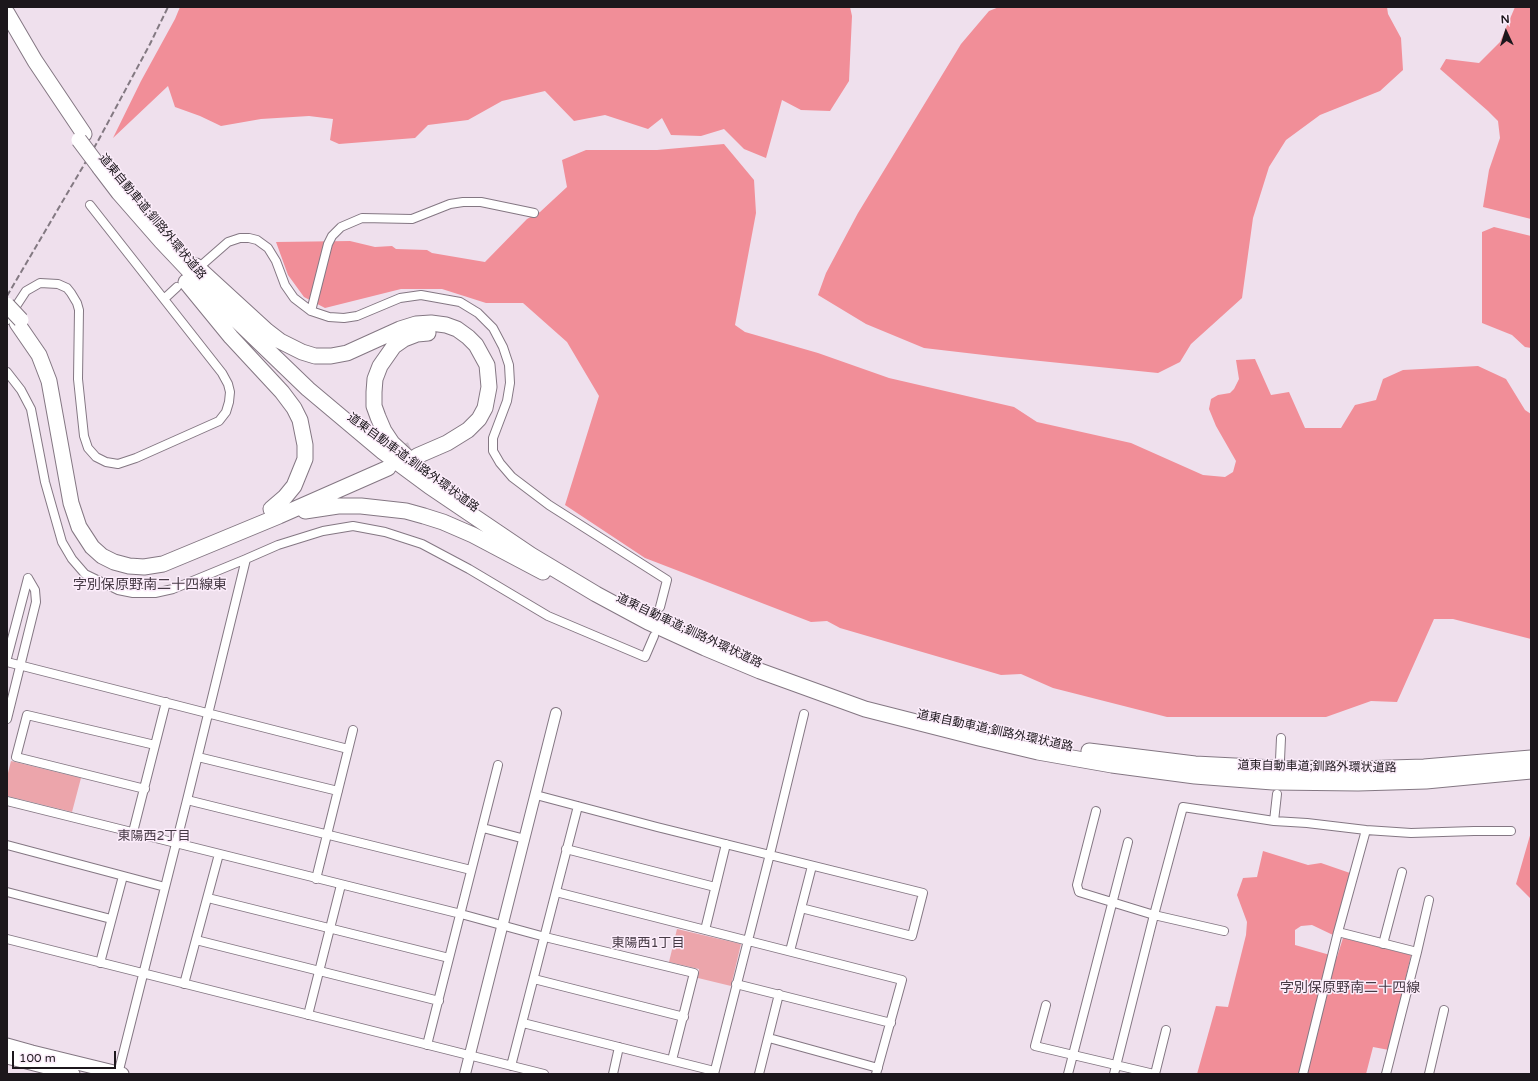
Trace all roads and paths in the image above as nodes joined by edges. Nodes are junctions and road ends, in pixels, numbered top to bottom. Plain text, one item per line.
1 (7, 13) edge
2 (7, 24) edge
3 (82, 137) junction
4 (102, 165) junction
5 (119, 193) junction
6 (90, 204) dead end
7 (534, 213) dead end
8 (165, 237) junction
9 (204, 263) dead end
10 (177, 286) dead end
11 (164, 299) junction
12 (7, 305) edge
13 (310, 311) junction
14 (13, 319) edge
15 (7, 372) edge
16 (399, 459) junction
17 (429, 477) junction
18 (275, 513) junction
19 (246, 559) junction
20 (596, 594) junction
21 (660, 607) tunnel mouth
22 (654, 636) tunnel mouth
23 (7, 658) edge
24 (7, 662) edge
25 (20, 665) junction
26 (166, 702) junction
27 (209, 713) junction
28 (556, 713) dead end
29 (804, 714) dead end
30 (7, 719) edge
31 (353, 730) dead end
32 (1280, 738) dead end
33 (155, 745) junction
34 (348, 749) junction
35 (198, 756) junction
36 (1531, 758) edge
37 (1280, 760) dead end
38 (498, 764) dead end
39 (1531, 771) edge
40 (145, 789) junction
41 (338, 791) junction
42 (1277, 794) dead end
43 (536, 796) junction
44 (188, 800) junction
45 (7, 801) edge
46 (578, 806) junction
47 (1096, 811) dead end
48 (1274, 820) junction
49 (483, 828) junction
50 (1366, 830) junction
51 (133, 832) junction
52 (1511, 832) dead end
53 (326, 835) junction
54 (525, 839) junction
55 (1128, 842) dead end
56 (176, 843) junction
57 (726, 844) junction
58 (7, 845) edge
59 (566, 849) junction
60 (219, 854) junction
61 (770, 854) junction
62 (812, 866) junction
63 (471, 870) junction
64 (1402, 872) dead end
65 (123, 876) junction
66 (316, 879) junction
67 (341, 885) junction
68 (165, 887) junction
69 (715, 887) junction
70 (7, 892) edge
71 (556, 892) junction
72 (208, 898) junction
73 (1429, 900) dead end
74 (1113, 901) junction
75 (801, 908) junction
76 (461, 914) junction
77 (1154, 914) junction
78 (111, 919) junction
79 (502, 926) junction
80 (329, 928) junction
81 (705, 930) junction
82 (1224, 931) dead end
83 (1338, 932) junction
84 (545, 937) junction
85 (7, 939) edge
86 (196, 940) junction
87 (748, 941) junction
88 (1383, 944) junction
89 (790, 951) junction
90 (1417, 952) junction
91 (449, 958) junction
92 (100, 963) junction
93 (319, 970) junction
94 (143, 974) junction
95 (534, 979) junction
96 (184, 984) junction
97 (736, 984) junction
98 (779, 994) junction
99 (439, 1001) junction
100 (1046, 1005) dead end
101 (1444, 1010) dead end
102 (308, 1015) junction
103 (684, 1017) junction
104 (523, 1023) junction
105 (891, 1023) junction
106 (1166, 1030) dead end
107 (769, 1038) junction
108 (7, 1045) edge
109 (427, 1045) junction
110 (620, 1046) junction
111 (470, 1055) junction
112 (1073, 1055) junction
113 (7, 1057) edge
114 (672, 1060) junction
115 (1116, 1065) junction
116 (511, 1066) junction
117 (877, 1071) edge
118 (714, 1073) edge
119 (73, 1074) edge
120 (120, 1074) edge
121 (465, 1074) edge
122 (544, 1074) edge
123 (613, 1074) edge
124 (759, 1074) edge
125 (1068, 1074) edge
126 (1114, 1074) edge
127 (1155, 1074) edge
128 (1303, 1074) edge
129 (1386, 1074) edge
130 (1429, 1074) edge

1 - 3 highway, 道東自動車道;釧路外環状道路
2 - 3 highway, 道東自動車道;釧路外環状道路
3 - 4 highway, 道東自動車道;釧路外環状道路, bridge
4 - 5 highway, 道東自動車道;釧路外環状道路
4 - 8 highway, 道東自動車道;釧路外環状道路
5 - 16 highway, 道東自動車道;釧路外環状道路
5 - 18 highway
6 - 11 street
7 - 13 street
8 - 16 highway, 道東自動車道;釧路外環状道路
8 - 16 highway
9 - 13 street
10 - 11 street
11 - 14 street
12 - 14 highway, bridge
13 - 21 street
14 - 18 highway
15 - 19 street
16 - 17 highway, 道東自動車道;釧路外環状道路
16 - 17 highway
16 - 18 highway
16 - 20 highway, 道東自動車道;釧路外環状道路
17 - 36 highway, 道東自動車道;釧路外環状道路
18 - 20 highway
19 - 22 street
19 - 27 street
20 - 39 highway, 道東自動車道;釧路外環状道路
23 - 25 street
24 - 25 street
25 - 26 street
25 - 30 street
26 - 27 street
26 - 33 street
27 - 34 street
27 - 35 street
28 - 43 street
29 - 61 street
31 - 34 street
32 - 37 street
33 - 40 street
33 - 40 street
34 - 41 street
35 - 41 street
35 - 44 street
38 - 49 street
40 - 51 street
41 - 53 street
42 - 48 street
43 - 46 street
43 - 54 street
44 - 53 street
44 - 56 street
45 - 51 street
46 - 57 street
46 - 59 street
47 - 74 street
48 - 50 street
48 - 77 street
49 - 54 street
49 - 63 street
50 - 52 street
50 - 83 street
51 - 56 street
53 - 63 street
53 - 66 street
54 - 79 street
55 - 74 street
56 - 60 street
56 - 68 street
57 - 61 street
57 - 69 street
58 - 65 street
59 - 69 street
59 - 71 street
60 - 66 street
60 - 72 street
61 - 62 street
61 - 87 street
62 - 75 street
62 - 75 street
63 - 76 street
64 - 88 street
65 - 68 street
65 - 78 street
66 - 67 street
67 - 76 street
67 - 80 street
68 - 94 street
69 - 81 street
70 - 78 street
71 - 81 street
71 - 84 street
72 - 80 street
72 - 86 street
73 - 90 street
74 - 77 street
74 - 112 street
75 - 89 street
76 - 79 street
76 - 91 street
77 - 82 street
77 - 115 street
78 - 92 street
79 - 84 street
79 - 111 street
80 - 91 street
80 - 93 street
81 - 87 street
83 - 88 street
83 - 128 street
84 - 95 street
84 - 103 street
85 - 92 street
86 - 93 street
86 - 96 street
87 - 89 street
87 - 97 street
88 - 90 street
89 - 105 street
90 - 129 street
91 - 99 street
92 - 94 street
93 - 99 street
93 - 102 street
94 - 96 street
94 - 120 street
95 - 103 street
95 - 104 street
96 - 102 street
97 - 98 street
97 - 118 street
98 - 105 street
98 - 107 street
99 - 109 street
100 - 112 street
101 - 130 street
102 - 109 street
103 - 114 street
104 - 110 street
104 - 116 street
105 - 117 street
106 - 127 street
107 - 117 street
107 - 124 street
108 - 120 highway
109 - 111 street
110 - 114 street
110 - 123 street
111 - 116 street
111 - 121 street
112 - 115 street
112 - 125 street
113 - 119 highway
114 - 118 street
115 - 126 street
115 - 127 street
116 - 122 street

